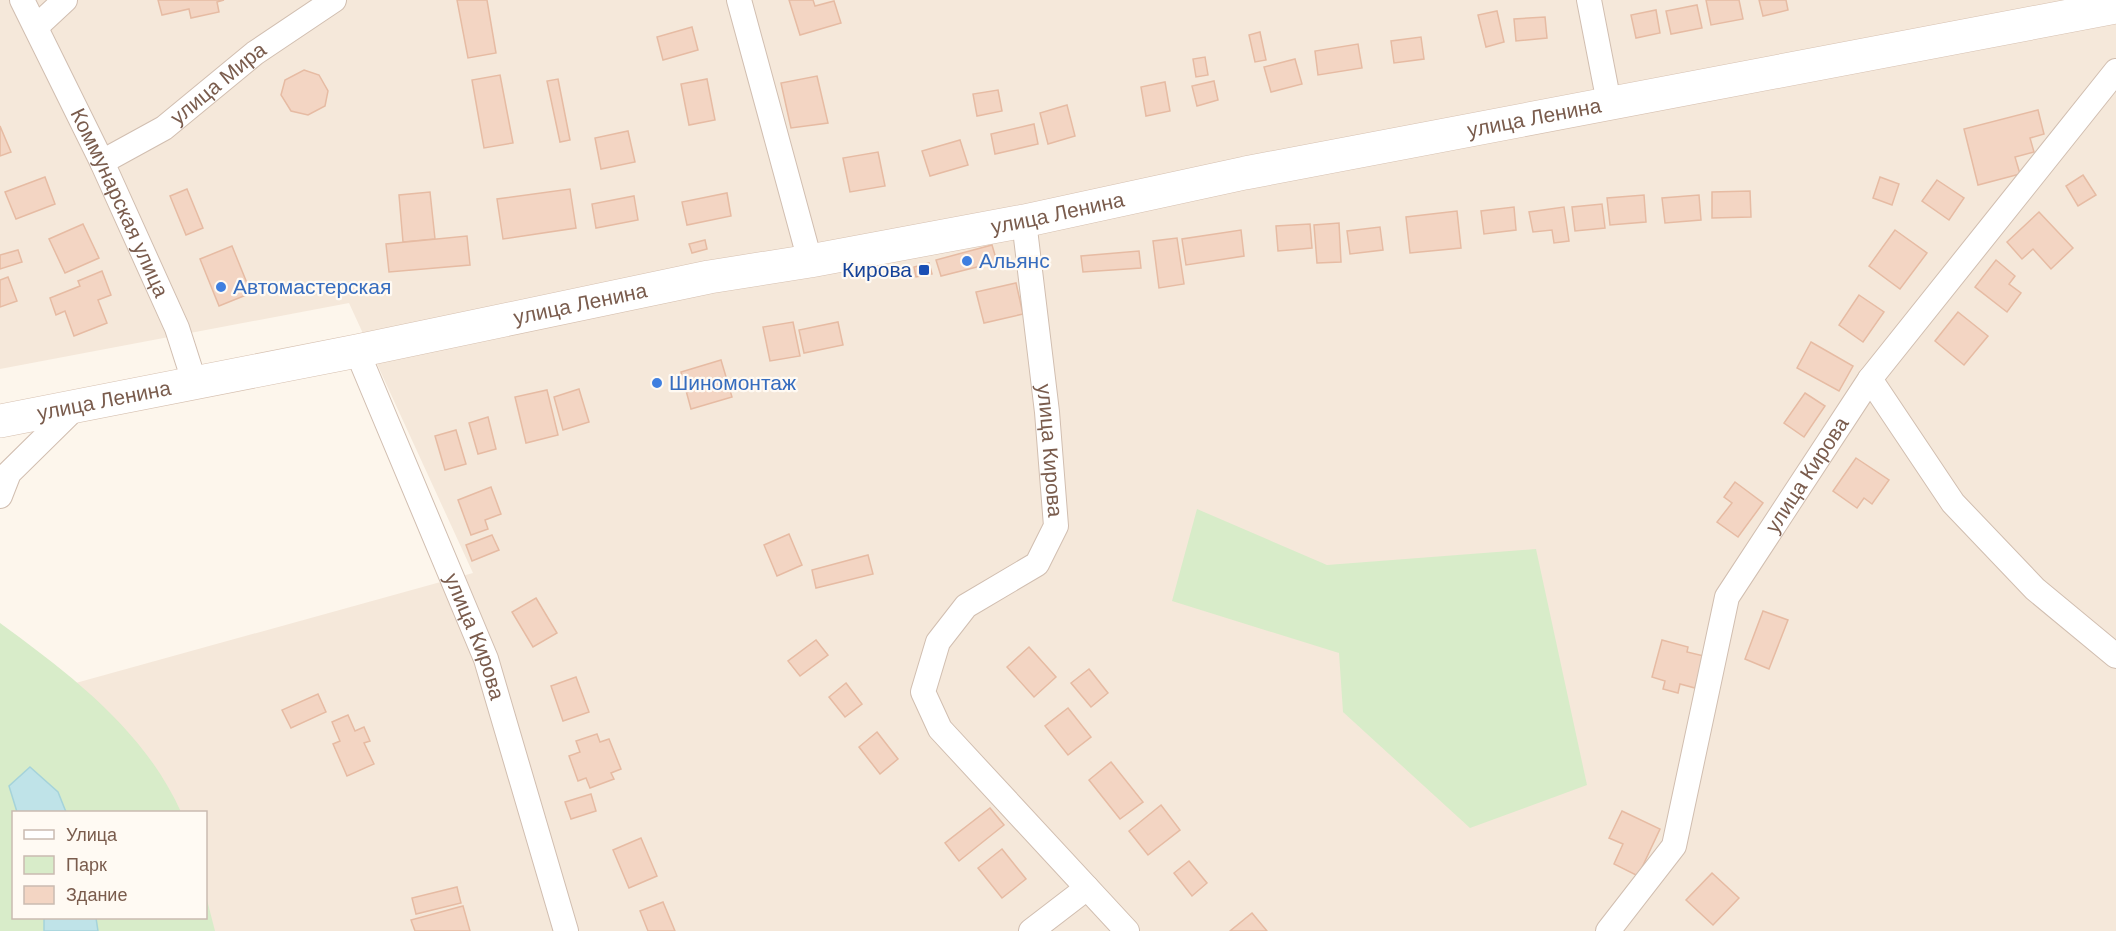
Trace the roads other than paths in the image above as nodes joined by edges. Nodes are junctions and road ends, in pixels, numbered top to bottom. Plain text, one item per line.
1 (22, 0) edge
2 (65, 0) edge
3 (334, 0) edge
4 (739, 0) edge
5 (1589, 0) edge
6 (2116, 7) edge
7 (36, 27) junction
8 (2116, 71) edge
9 (1609, 103) junction
10 (102, 162) junction
11 (1024, 221) junction
12 (810, 261) junction
13 (357, 351) junction
14 (1870, 379) junction
15 (194, 381) junction
16 (76, 407) junction
17 (0, 421) edge
18 (0, 496) edge
19 (2116, 656) edge
20 (1086, 888) junction
21 (566, 931) edge
22 (1031, 931) edge
23 (1127, 931) edge
24 (1608, 931) edge

1 - 7 street, Коммунарская улица
2 - 7 street
3 - 10 street, улица Мира
4 - 12 street
5 - 9 street
6 - 9 main road, улица Ленина
7 - 10 street, Коммунарская улица
8 - 14 street, улица Кирова
9 - 11 main road, улица Ленина
10 - 15 street, Коммунарская улица
11 - 12 main road, улица Ленина
11 - 20 street, улица Кирова
12 - 13 main road, улица Ленина
13 - 15 main road, улица Ленина
13 - 21 street, улица Кирова
14 - 19 street
14 - 24 street, улица Кирова
15 - 16 main road, улица Ленина
16 - 17 main road, улица Ленина
16 - 18 street
20 - 22 street
20 - 23 street, улица Кирова

